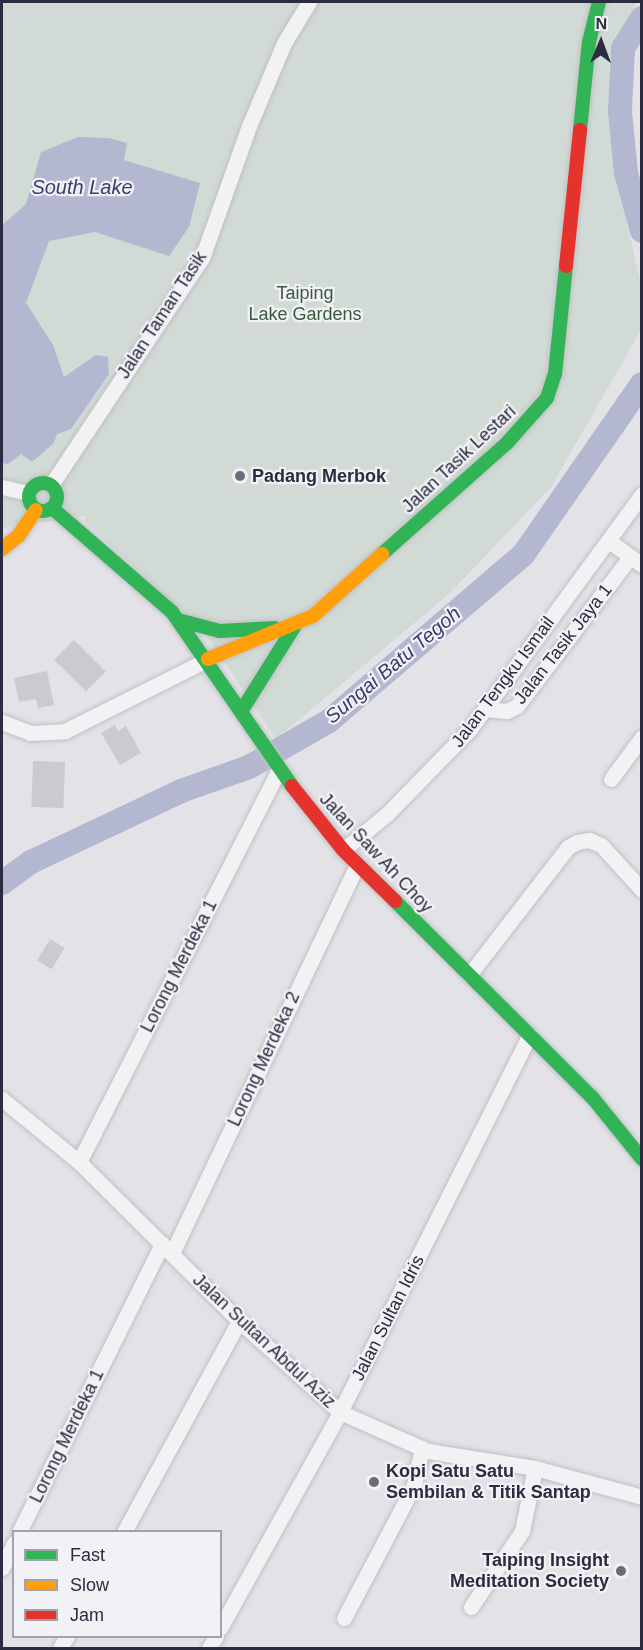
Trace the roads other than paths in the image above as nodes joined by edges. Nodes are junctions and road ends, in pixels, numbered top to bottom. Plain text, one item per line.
1 (309, 2) edge
2 (599, 2) edge
3 (51, 485) junction
4 (2, 487) edge
5 (29, 493) junction
6 (642, 494) edge
7 (52, 508) junction
8 (36, 510) junction
9 (609, 541) junction
10 (2, 549) edge
11 (636, 561) edge
12 (178, 620) junction
13 (294, 627) junction
14 (208, 660) junction
15 (485, 709) junction
16 (242, 710) junction
17 (2, 722) edge
18 (642, 737) edge
19 (277, 765) junction
20 (611, 779) dead end
21 (343, 850) junction
22 (357, 865) junction
23 (642, 890) edge
24 (469, 975) junction
25 (530, 1035) junction
26 (6, 1101) edge
27 (642, 1159) edge
28 (79, 1162) junction
29 (167, 1248) junction
30 (239, 1321) junction
31 (340, 1413) junction
32 (422, 1448) junction
33 (535, 1468) junction
34 (642, 1497) edge
35 (20, 1530) edge
36 (125, 1530) edge
37 (12, 1548) edge
38 (2, 1568) edge
39 (471, 1606) dead end
40 (344, 1618) dead end
41 (222, 1624) edge

1 - 3 street, Jalan Taman Tasik
2 - 13 street, Jalan Tasik Lestari
3 - 5 street
3 - 7 street
4 - 5 street
5 - 8 street
6 - 9 street, Jalan Tengku Ismail
7 - 8 street
7 - 12 street, Jalan Saw Ah Choy
8 - 10 street
9 - 11 street
9 - 15 street, Jalan Tengku Ismail
11 - 15 street, Jalan Tasik Jaya 1
12 - 13 street
12 - 14 street, Jalan Saw Ah Choy
13 - 14 street, Jalan Tasik Lestari
13 - 16 street
14 - 16 street, Jalan Saw Ah Choy
14 - 17 street
15 - 21 street, Jalan Tengku Ismail
16 - 19 street, Jalan Saw Ah Choy
18 - 20 street
19 - 21 street, Jalan Saw Ah Choy
19 - 28 street, Lorong Merdeka 1
21 - 22 street, Jalan Saw Ah Choy
22 - 24 street, Jalan Saw Ah Choy
22 - 29 street, Lorong Merdeka 2
23 - 24 street
24 - 25 street, Jalan Saw Ah Choy
25 - 27 street, Jalan Saw Ah Choy
25 - 31 street, Jalan Sultan Idris
26 - 28 street, Jalan Sultan Abdul Aziz
28 - 29 street, Jalan Sultan Abdul Aziz
29 - 30 street, Jalan Sultan Abdul Aziz
29 - 35 street, Lorong Merdeka 1
30 - 31 street, Jalan Sultan Abdul Aziz
30 - 36 street
31 - 32 street, Jalan Sultan Abdul Aziz
31 - 41 street, Jalan Sultan Idris
32 - 33 street, Jalan Sultan Abdul Aziz
32 - 40 street
33 - 34 street, Jalan Sultan Abdul Aziz
33 - 39 street
37 - 38 street

